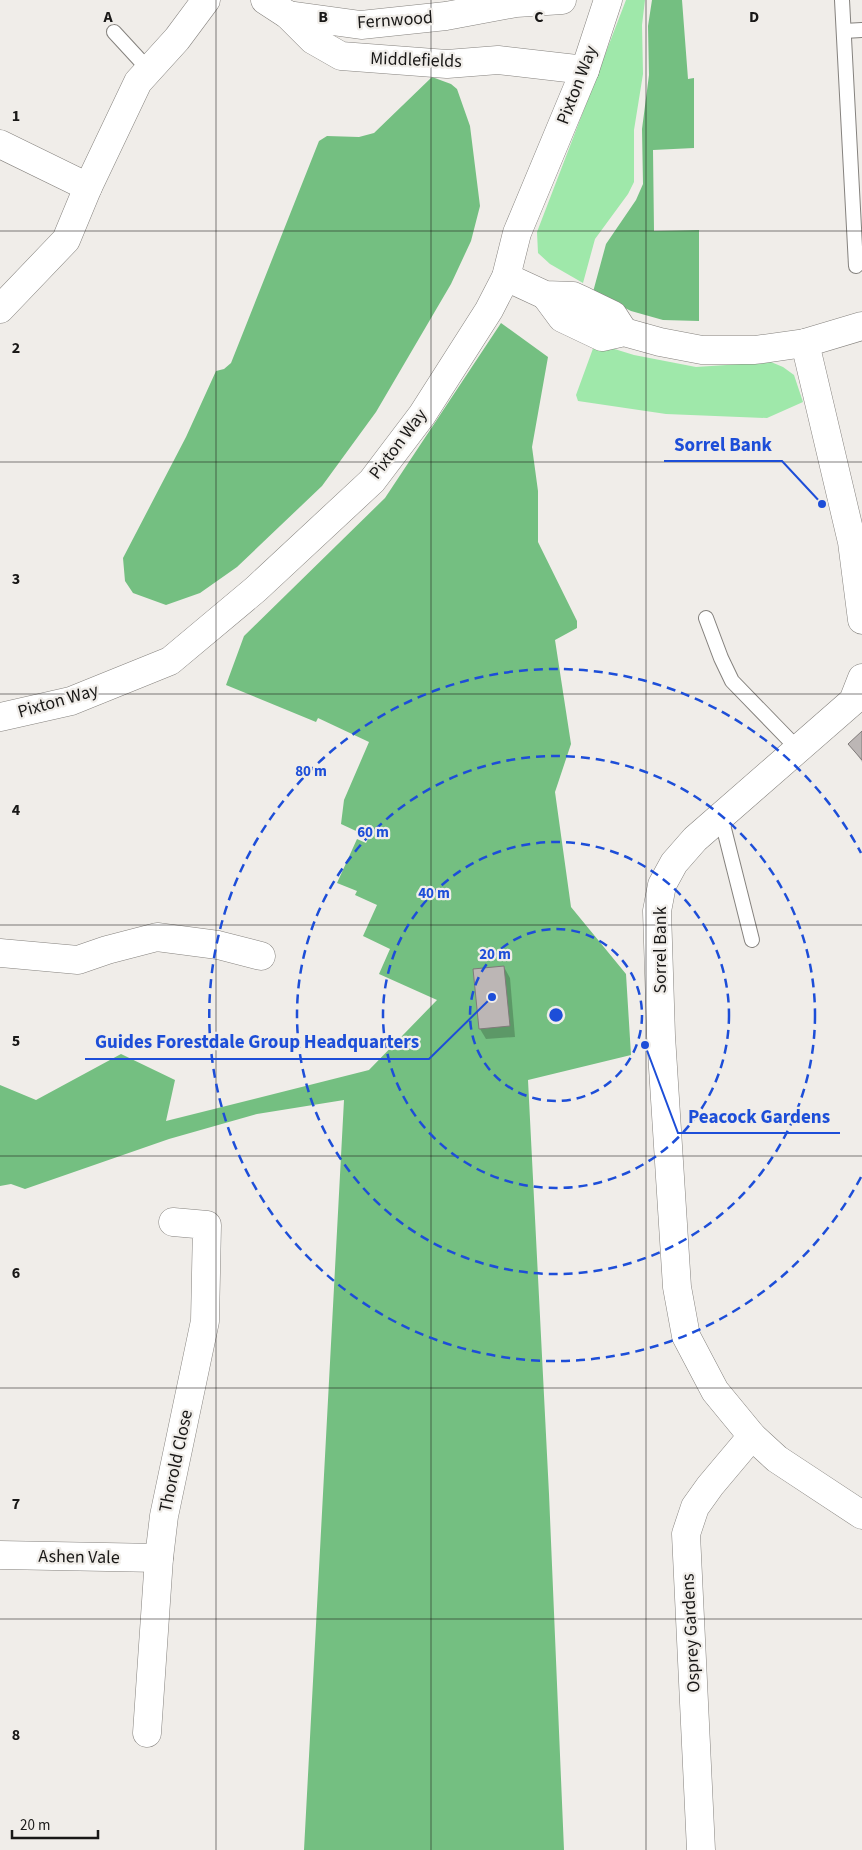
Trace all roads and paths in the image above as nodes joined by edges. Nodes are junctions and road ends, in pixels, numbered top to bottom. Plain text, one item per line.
1 (206, 0) edge
2 (265, 0) edge
3 (562, 0) edge
4 (608, 0) edge
5 (842, 0) edge
6 (288, 15) junction
7 (844, 30) junction
8 (862, 30) edge
9 (114, 32) dead end
10 (149, 70) junction
11 (585, 70) junction
12 (0, 144) edge
13 (88, 187) junction
14 (856, 266) dead end
15 (506, 277) junction
16 (0, 309) edge
17 (862, 326) edge
18 (805, 343) junction
19 (706, 618) dead end
20 (862, 620) edge
21 (862, 678) edge
22 (0, 717) edge
23 (798, 750) junction
24 (721, 817) junction
25 (752, 940) dead end
26 (0, 953) edge
27 (261, 956) dead end
28 (173, 1222) dead end
29 (752, 1436) junction
30 (862, 1515) edge
31 (0, 1555) edge
32 (159, 1558) junction
33 (147, 1734) dead end
34 (701, 1850) edge

1 - 10 street
2 - 6 street, Middlefields
3 - 6 street, Fernwood
4 - 11 street, Pixton Way
5 - 7 lane
6 - 11 street, Middlefields
7 - 8 lane
7 - 14 lane
9 - 10 lane
10 - 13 street
11 - 15 street, Pixton Way
12 - 13 street
13 - 16 street
15 - 18 street
15 - 22 street, Pixton Way
17 - 18 street
18 - 20 street
19 - 23 lane
21 - 23 street, Sorrel Bank
23 - 24 street, Sorrel Bank
24 - 25 lane
24 - 29 street, Sorrel Bank
26 - 27 street
28 - 32 street, Thorold Close
29 - 30 street, Sorrel Bank
29 - 34 street, Osprey Gardens
31 - 32 street, Ashen Vale
32 - 33 street, Thorold Close

